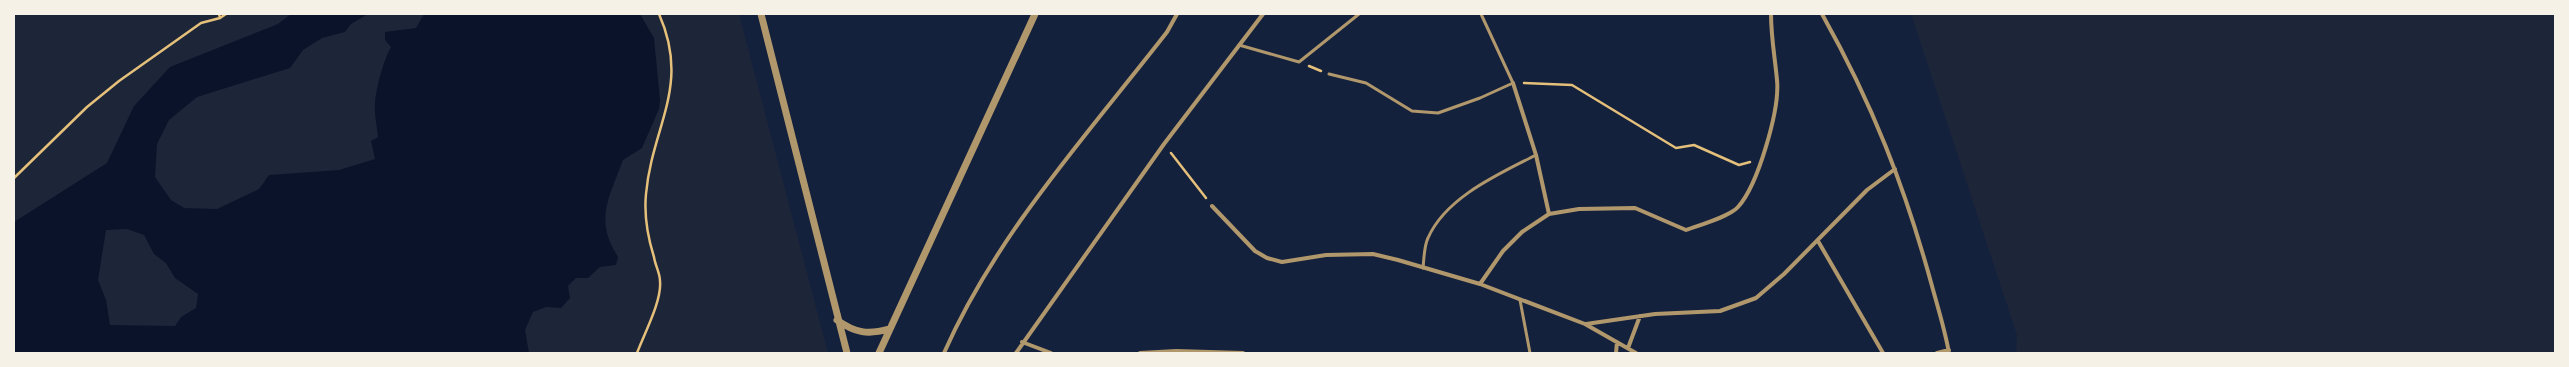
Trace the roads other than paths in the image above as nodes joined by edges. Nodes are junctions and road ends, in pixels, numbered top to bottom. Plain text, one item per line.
1 (761, 14) edge
2 (1035, 14) edge
3 (1177, 14) edge
4 (1263, 14) edge
5 (1359, 14) edge
6 (1481, 14) edge
7 (1771, 14) edge
8 (1822, 14) edge
9 (1240, 45) junction
10 (1329, 74) road end
11 (1513, 83) junction
12 (1536, 155) junction
13 (1895, 169) junction
14 (1212, 206) road end
15 (1549, 214) junction
16 (1818, 241) junction
17 (1423, 268) junction
18 (1480, 284) junction
19 (1520, 300) junction
20 (1640, 316) junction
21 (837, 320) junction
22 (1585, 324) junction
23 (889, 329) junction
24 (1022, 342) junction
25 (1617, 342) junction
26 (1628, 348) junction
27 (1949, 352) edge
28 (847, 353) edge
29 (879, 353) edge
30 (944, 353) edge
31 (1016, 353) edge
32 (1051, 353) edge
33 (1140, 353) edge
34 (1243, 353) edge
35 (1530, 353) edge
36 (1616, 353) edge
37 (1636, 353) edge
38 (1883, 353) edge
39 (1937, 353) edge

1 - 21 street
2 - 23 street
3 - 30 street
4 - 9 street
5 - 9 lane
6 - 11 lane
7 - 15 street
8 - 13 street
9 - 24 street
10 - 11 lane
11 - 12 street
12 - 15 street
12 - 17 lane
13 - 16 street
13 - 27 street
14 - 17 street
15 - 18 street
16 - 20 street
16 - 38 street
17 - 18 street
18 - 19 street
19 - 22 street
19 - 35 lane
20 - 22 street
20 - 26 street
21 - 23 street
21 - 28 street
22 - 25 street
23 - 29 street
24 - 31 street
24 - 32 street
25 - 26 street
25 - 36 street
26 - 37 street
27 - 39 street
33 - 34 street

